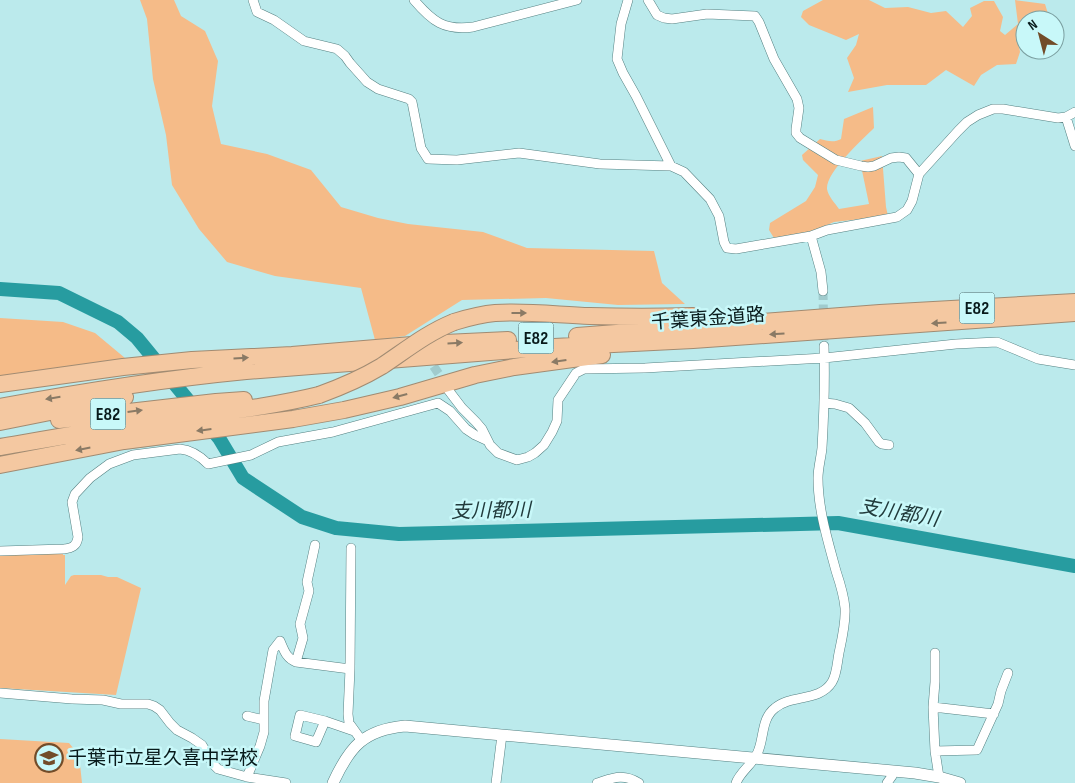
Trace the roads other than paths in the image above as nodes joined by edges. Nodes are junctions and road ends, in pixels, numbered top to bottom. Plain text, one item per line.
1 (253, 0) edge
2 (414, 0) edge
3 (577, 0) edge
4 (628, 0) edge
5 (648, 0) edge
6 (1075, 112) edge
7 (1066, 117) junction
8 (1075, 146) edge
9 (671, 166) junction
10 (919, 174) junction
11 (811, 236) junction
12 (823, 291) tunnel mouth
13 (1075, 302) edge
14 (880, 313) junction
15 (1075, 313) edge
16 (693, 340) junction
17 (824, 346) tunnel mouth
18 (824, 358) junction
19 (1075, 365) edge
20 (206, 379) junction
21 (0, 384) edge
22 (450, 391) tunnel mouth
23 (319, 395) junction
24 (824, 403) junction
25 (0, 407) edge
26 (0, 422) edge
27 (0, 427) edge
28 (162, 428) junction
29 (488, 440) junction
30 (889, 445) dead end
31 (0, 447) edge
32 (0, 465) edge
33 (316, 545) dead end
34 (351, 548) dead end
35 (0, 551) edge
36 (936, 653) dead end
37 (296, 662) junction
38 (350, 669) junction
39 (1008, 673) dead end
40 (0, 693) edge
41 (933, 707) junction
42 (994, 714) junction
43 (246, 716) dead end
44 (264, 720) junction
45 (325, 721) dead end
46 (354, 731) junction
47 (502, 735) junction
48 (362, 740) junction
49 (935, 751) junction
50 (754, 759) junction
51 (893, 771) junction
52 (939, 777) junction
53 (251, 779) edge
54 (286, 783) edge
55 (333, 783) edge
56 (496, 783) edge
57 (597, 783) edge
58 (639, 783) edge
59 (736, 783) edge
60 (887, 783) edge
61 (958, 783) edge

1 - 9 street
2 - 3 street
4 - 9 street
5 - 10 street
6 - 7 street
7 - 8 street
7 - 10 street
9 - 11 street
10 - 11 street
11 - 12 street
13 - 14 highway, E82
21 -> 14 highway, E82
23 -> 14 highway, E82, bridge
15 -> 16 highway, 千葉東金道路 / E82
16 - 20 highway, 千葉東金道路 / E82
16 -> 28 highway
17 - 18 street
18 - 19 street
18 - 24 street
18 - 29 street
20 -> 25 highway, E82
20 - 26 highway, E82
22 - 29 street
27 -> 23 highway, E82
23 - 28 highway
24 - 30 street
24 - 50 street
28 - 31 highway
28 -> 32 highway
29 - 35 street
33 - 37 street
34 - 38 street
36 - 41 street
37 - 38 street
37 - 44 street
38 - 46 street
39 - 42 street
40 - 53 street
41 - 42 street
41 - 49 street
42 - 49 street
43 - 44 street
44 - 53 street
45 - 46 street
46 - 48 street
47 - 48 street
47 - 50 street
47 - 56 street
48 - 55 street
49 - 52 street
50 - 51 street
50 - 59 street
51 - 52 street
51 - 60 street
52 - 61 street
53 - 54 street
57 - 58 street

